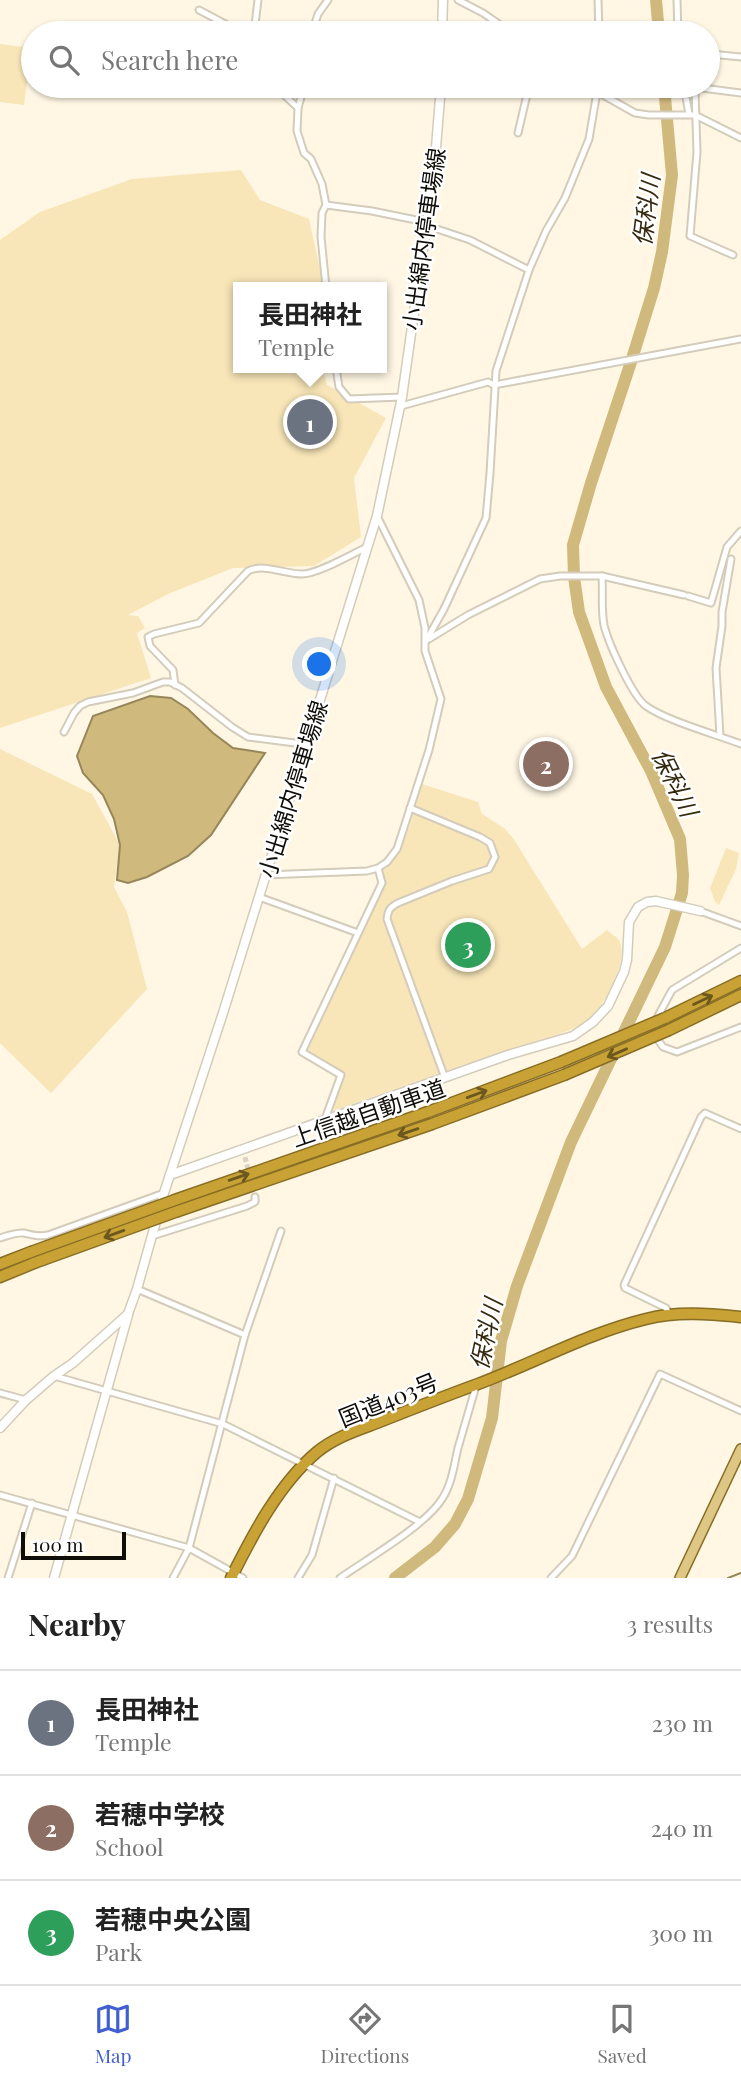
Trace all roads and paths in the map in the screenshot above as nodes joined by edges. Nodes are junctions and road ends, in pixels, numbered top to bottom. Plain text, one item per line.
1 (258, 0) edge
2 (328, 0) edge
3 (443, 0) edge
4 (458, 0) edge
5 (598, 0) edge
6 (677, 0) edge
7 (199, 10) dead end
8 (220, 21) edge
9 (256, 21) edge
10 (316, 21) edge
11 (442, 21) edge
12 (495, 21) edge
13 (599, 21) edge
14 (678, 21) edge
15 (720, 55) edge
16 (741, 57) edge
17 (720, 90) edge
18 (741, 93) edge
19 (287, 98) edge
20 (301, 98) edge
21 (440, 98) edge
22 (526, 98) edge
23 (597, 98) edge
24 (607, 98) edge
25 (686, 98) edge
26 (693, 98) edge
27 (298, 108) junction
28 (689, 114) junction
29 (518, 133) dead end
30 (741, 138) edge
31 (326, 205) junction
32 (426, 222) junction
33 (733, 255) dead end
34 (529, 270) junction
35 (326, 282) edge
36 (741, 340) edge
37 (337, 373) edge
38 (494, 385) junction
39 (402, 401) junction
40 (377, 516) junction
41 (741, 531) edge
42 (367, 547) junction
43 (732, 559) dead end
44 (602, 576) junction
45 (426, 641) junction
46 (175, 685) junction
47 (64, 732) dead end
48 (720, 736) junction
49 (741, 744) edge
50 (304, 747) junction
51 (410, 808) junction
52 (378, 868) junction
53 (265, 876) junction
54 (258, 897) junction
55 (700, 911) joint
56 (741, 926) edge
57 (358, 933) junction
58 (741, 948) edge
59 (741, 981) edge
60 (741, 995) edge
61 (741, 1027) edge
62 (445, 1078) junction
63 (325, 1119) junction
64 (741, 1129) edge
65 (170, 1175) junction
66 (164, 1193) junction
67 (255, 1196) dead end
68 (281, 1231) dead end
69 (152, 1236) junction
70 (0, 1238) edge
71 (0, 1264) edge
72 (0, 1277) edge
73 (136, 1289) junction
74 (128, 1314) junction
75 (670, 1315) junction
76 (741, 1317) edge
77 (245, 1335) junction
78 (54, 1376) junction
79 (477, 1384) junction
80 (105, 1391) junction
81 (0, 1393) edge
82 (26, 1400) junction
83 (741, 1412) edge
84 (223, 1424) junction
85 (0, 1428) edge
86 (741, 1449) edge
87 (304, 1464) junction
88 (334, 1479) junction
89 (0, 1495) edge
90 (32, 1503) junction
91 (73, 1514) junction
92 (420, 1522) junction
93 (189, 1548) junction
94 (236, 1576) edge
95 (8, 1578) edge
96 (54, 1578) edge
97 (173, 1578) edge
98 (298, 1578) edge
99 (340, 1578) edge
100 (551, 1578) edge
101 (680, 1578) edge

1 - 9 street
2 - 10 street
3 - 11 main road
4 - 12 street
5 - 13 street
6 - 14 street
7 - 8 street
15 - 16 street
17 - 18 street
19 - 27 street
20 - 27 street
21 - 32 main road, 小出綿内停車場線
22 - 29 street
23 - 34 street
24 - 28 street
25 - 28 street
26 - 28 street
27 - 31 street
28 - 30 street
28 - 33 street
31 - 32 street
31 - 35 street
32 - 34 street
32 - 39 main road, 小出綿内停車場線
34 - 38 street
36 - 38 street
37 - 39 street
38 - 39 street
38 - 45 street
39 - 40 main road, 小出綿内停車場線
40 - 42 main road, 小出綿内停車場線
40 - 45 street
41 - 44 street
42 - 46 street
42 - 50 main road, 小出綿内停車場線
43 - 48 street
44 - 45 street
44 - 48 street
45 - 51 street
46 - 47 street
46 - 50 street
48 - 49 street
50 - 53 main road, 小出綿内停車場線
51 - 52 street
51 - 62 street
52 - 53 street
52 - 57 street
53 - 54 main road, 小出綿内停車場線
54 - 57 street
54 - 65 main road, 小出綿内停車場線
55 - 56 street
55 - 62 main road
57 - 63 street
58 - 61 street
71 -> 59 highway, 上信越自動車道, bridge
60 -> 72 highway, 上信越自動車道, bridge
62 - 63 main road
63 - 65 main road
64 - 75 street
65 - 66 main road, 小出綿内停車場線
66 - 69 main road, 小出綿内停車場線
66 - 70 street
67 - 69 street
68 - 77 street
69 - 73 main road, 小出綿内停車場線
73 - 74 main road, 小出綿内停車場線
73 - 77 street
74 - 78 main road
74 - 80 main road, 小出綿内停車場線
75 - 76 highway, 国道403号
75 - 79 highway, 国道403号
77 - 84 street
78 - 80 street
78 - 82 main road
79 - 87 highway, 国道403号
79 - 92 street
80 - 84 street
80 - 91 main road, 小出綿内停車場線
81 - 82 street
82 - 85 main road
83 - 100 street
84 - 87 street
84 - 93 street
86 - 101 main road
87 - 88 street
87 - 94 highway, 国道403号
88 - 92 street
88 - 98 street
89 - 90 street
90 - 91 street
90 - 95 street
91 - 93 street
91 - 96 main road, 小出綿内停車場線
92 - 99 street
93 - 94 street
93 - 97 street

